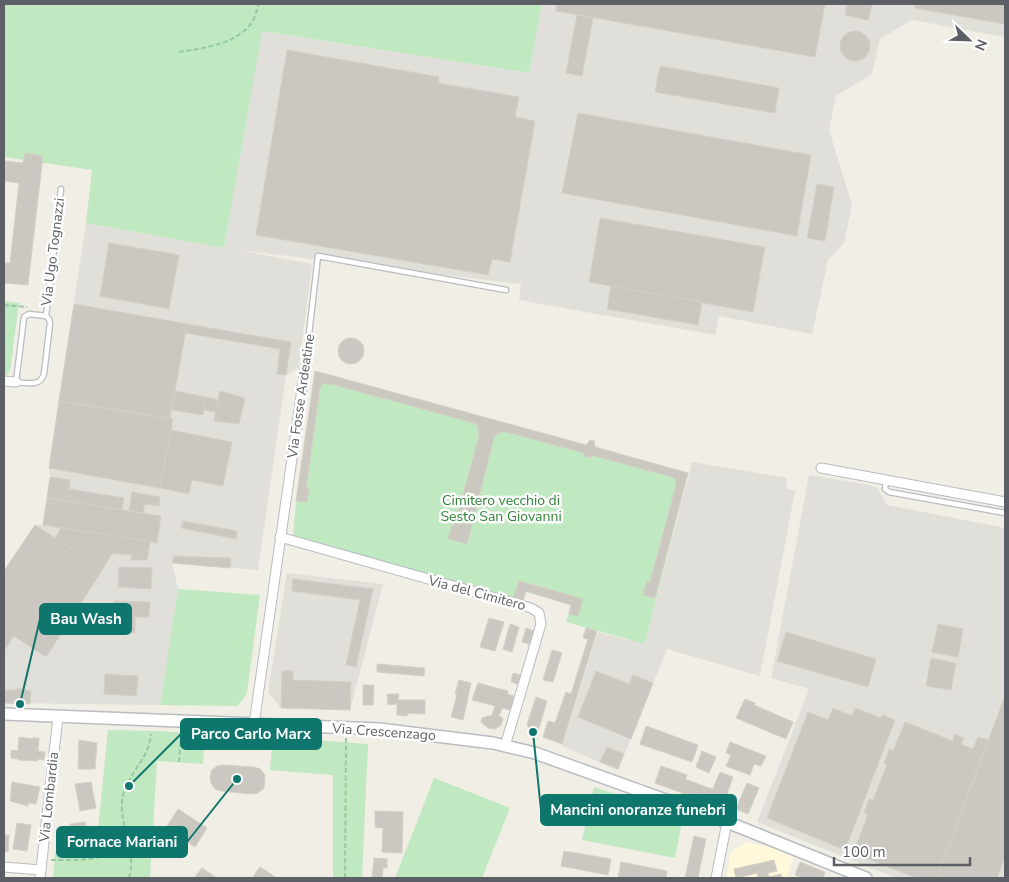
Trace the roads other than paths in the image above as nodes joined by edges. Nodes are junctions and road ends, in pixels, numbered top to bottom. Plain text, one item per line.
1 (61, 189) dead end
2 (506, 290) dead end
3 (46, 316) junction
4 (305, 368) joint
5 (4, 381) edge
6 (16, 382) junction
7 (821, 468) dead end
8 (886, 480) junction
9 (1005, 502) edge
10 (1005, 513) edge
11 (280, 538) junction
12 (4, 714) edge
13 (58, 716) junction
14 (254, 724) junction
15 (505, 746) junction
16 (727, 822) junction
17 (4, 868) edge
18 (41, 874) edge
19 (716, 878) edge
20 (866, 878) edge

1 - 3 lane, Via Ugo Tognazzi
2 - 4 lane, Via Fosse Ardeatine
3 - 6 lane, Via Ugo Tognazzi
3 - 6 lane, Via Ugo Tognazzi
4 - 11 street, Via Fosse Ardeatine
5 - 6 street, Via Ugo Tognazzi
7 - 8 street
8 - 9 street
8 - 10 lane
11 - 14 street, Via Fosse Ardeatine
11 - 15 street, Via del Cimitero
12 - 13 street, Via Crescenzago
13 - 14 street, Via Crescenzago
13 - 18 street, Via Lombardia
14 - 15 street, Via Crescenzago
15 - 16 street, Via Crescenzago
16 - 19 street
16 - 20 street, Via Crescenzago
17 - 18 street

